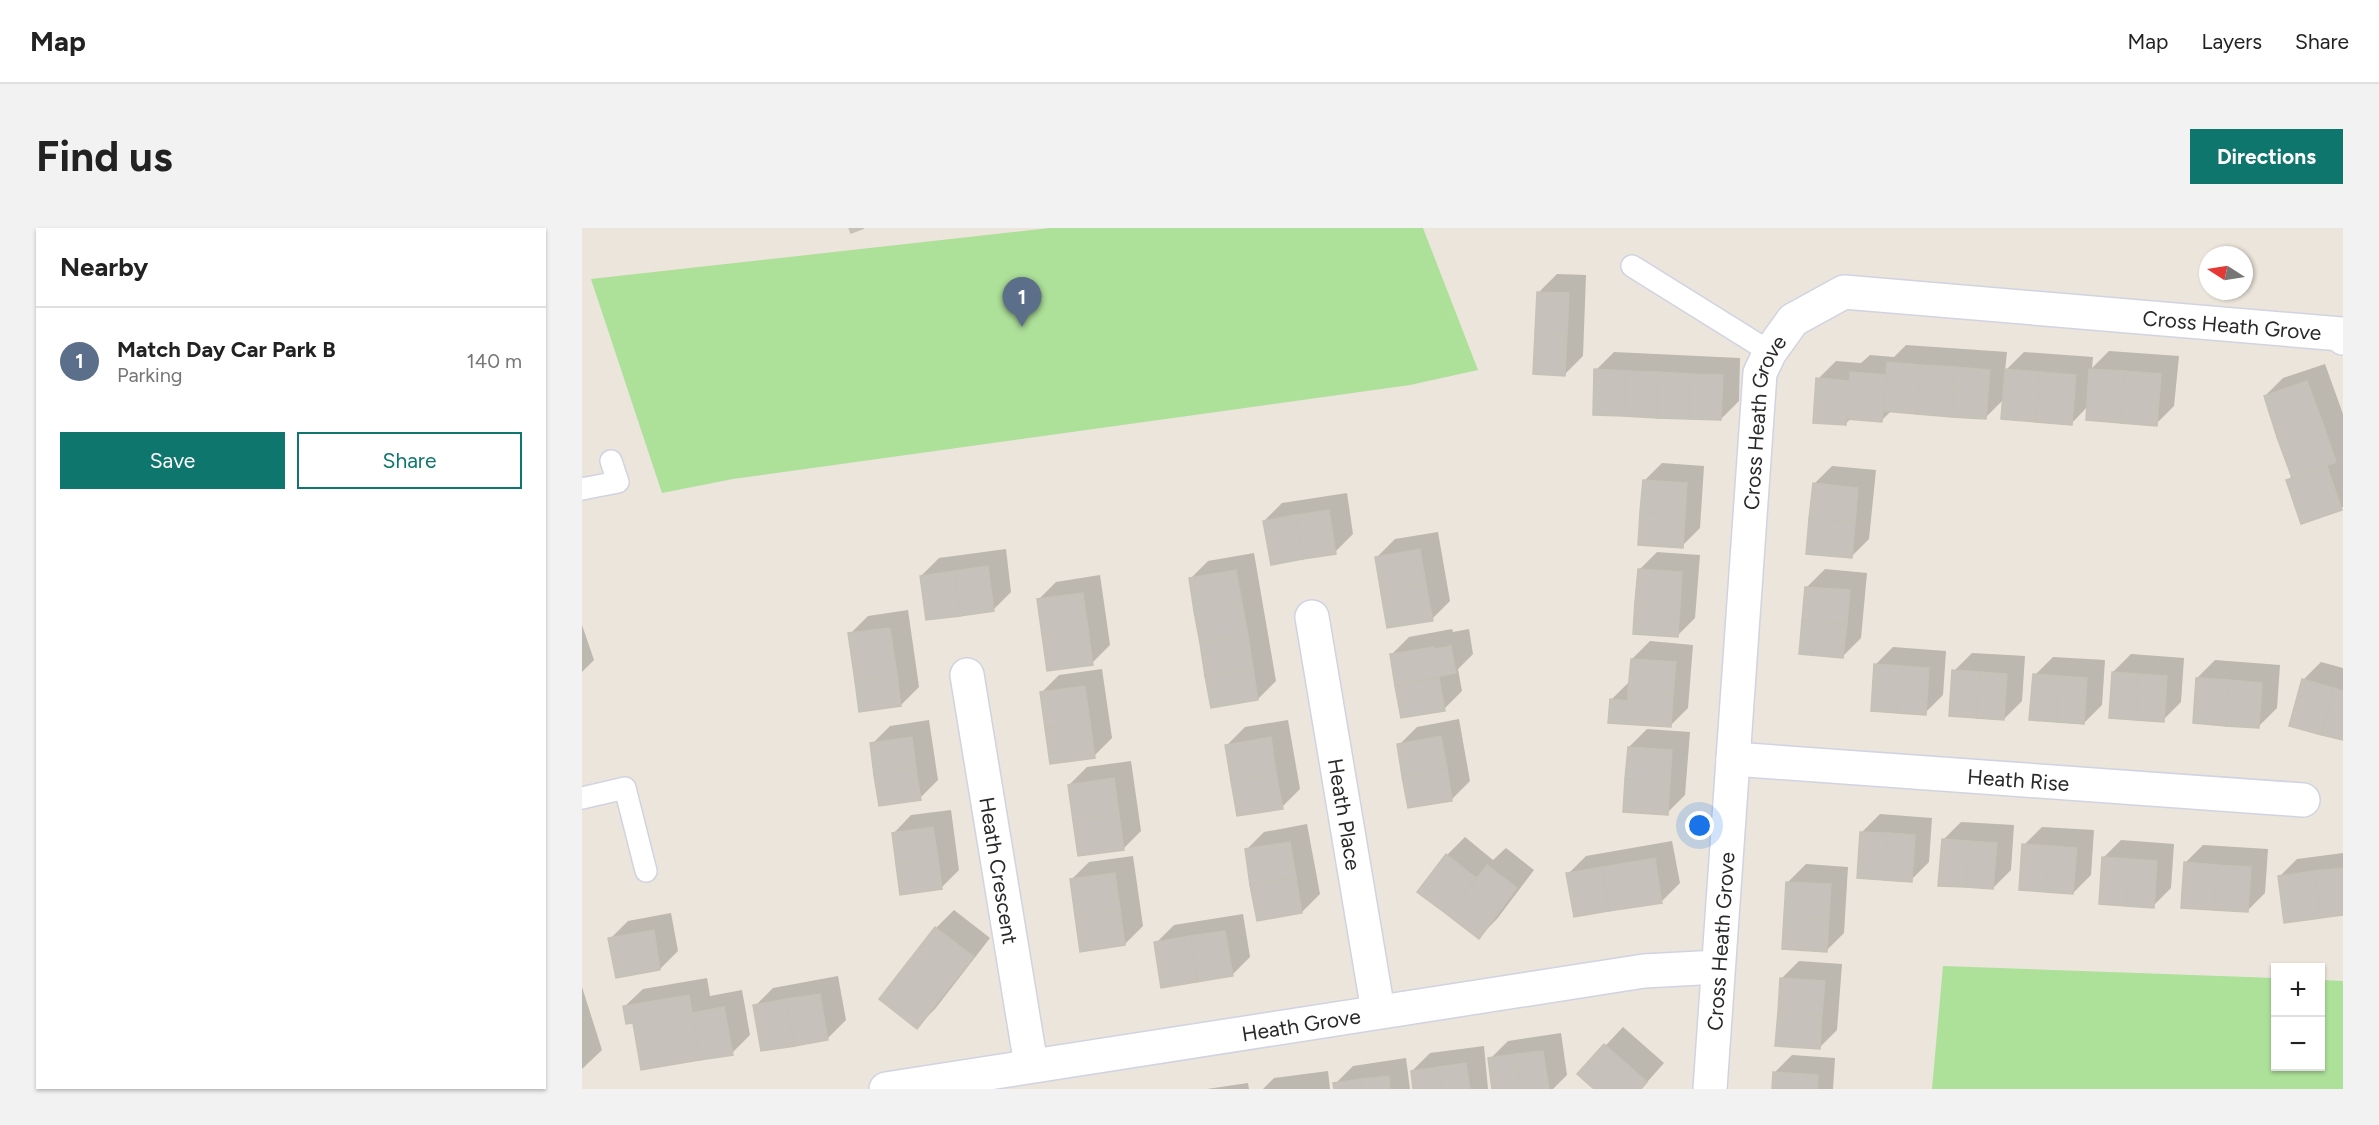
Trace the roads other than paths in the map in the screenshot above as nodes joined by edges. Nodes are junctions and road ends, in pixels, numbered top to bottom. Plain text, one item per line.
1 (1632, 266) dead end
2 (2343, 338) edge
3 (1770, 352) junction
4 (611, 461) dead end
5 (582, 489) edge
6 (1312, 617) dead end
7 (967, 675) dead end
8 (1733, 759) junction
9 (582, 798) edge
10 (2303, 800) dead end
11 (646, 871) dead end
12 (1718, 966) junction
13 (1378, 1011) junction
14 (1031, 1065) junction
15 (886, 1089) edge
16 (1710, 1089) edge

1 - 3 lane
2 - 3 street, Cross Heath Grove
3 - 8 street, Cross Heath Grove
4 - 5 lane
6 - 13 street, Heath Place
7 - 14 street, Heath Crescent
8 - 10 street, Heath Rise
8 - 12 street, Cross Heath Grove
9 - 11 lane
12 - 13 street, Heath Grove
12 - 16 street, Cross Heath Grove
13 - 14 street, Heath Grove
14 - 15 street, Heath Grove

